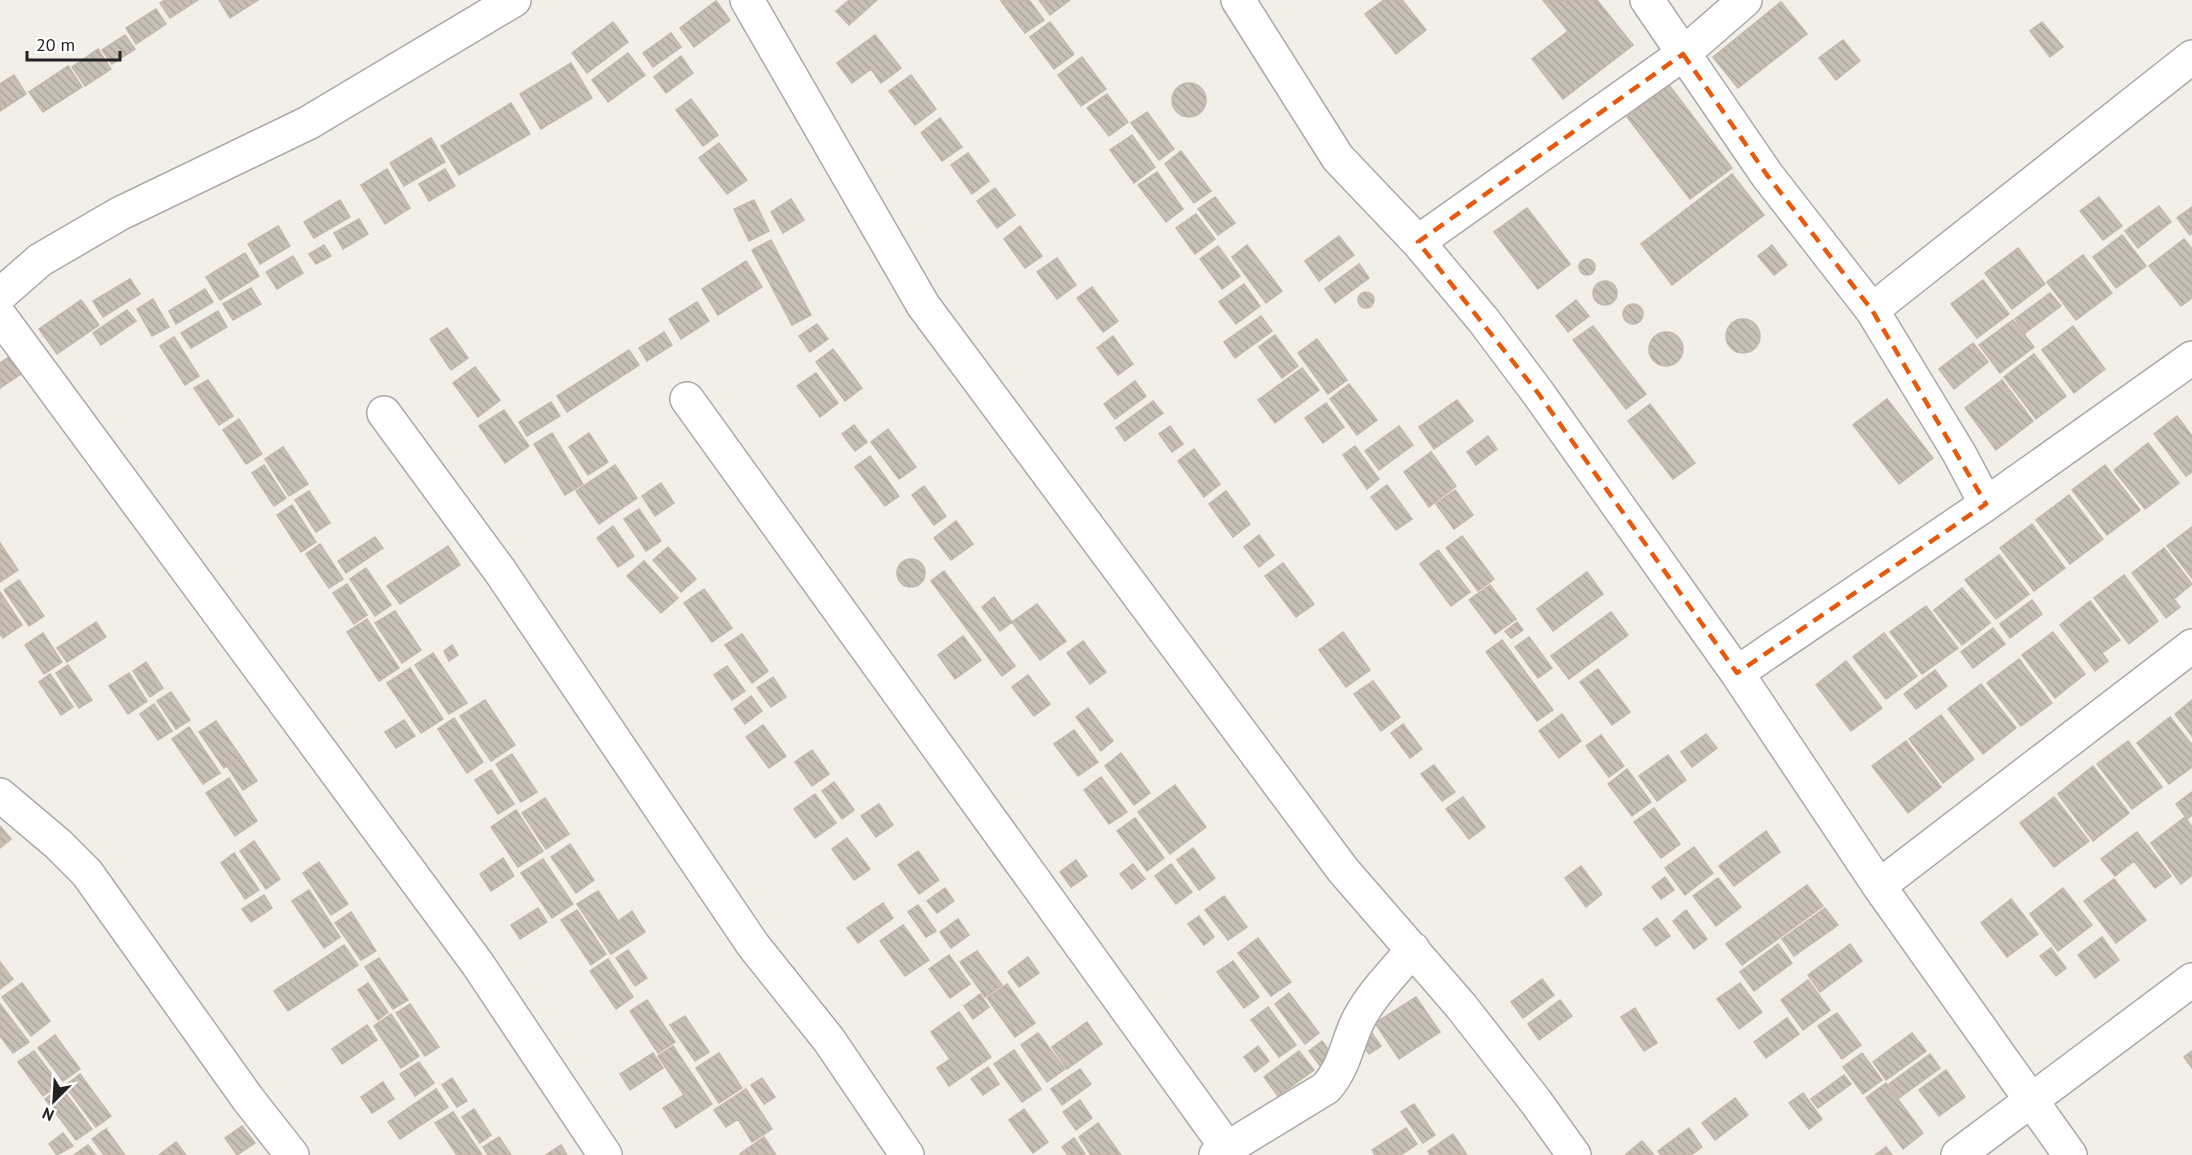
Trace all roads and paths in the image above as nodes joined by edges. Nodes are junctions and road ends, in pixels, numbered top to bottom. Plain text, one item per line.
1 (514, 0) edge
2 (747, 0) edge
3 (1238, 0) edge
4 (1647, 0) edge
5 (1745, 0) edge
6 (1683, 54) junction
7 (2192, 57) edge
8 (1418, 242) junction
9 (0, 295) edge
10 (1872, 310) junction
11 (0, 316) edge
12 (2187, 374) edge
13 (687, 399) dead end
14 (384, 413) dead end
15 (1986, 504) junction
16 (2192, 646) edge
17 (1737, 673) junction
18 (0, 795) edge
19 (1880, 886) junction
20 (1413, 950) junction
21 (2192, 980) edge
22 (2031, 1099) junction
23 (1222, 1151) edge
24 (292, 1155) edge
25 (605, 1155) edge
26 (907, 1155) edge
27 (1574, 1155) edge
28 (1958, 1155) edge
29 (2070, 1155) edge

1 - 9 street
2 - 20 street
3 - 8 street
4 - 6 street
5 - 6 street
6 - 8 street
6 - 10 street
7 - 10 street
8 - 17 street
10 - 15 street
11 - 25 street
12 - 15 street
13 - 23 street
14 - 26 street
15 - 17 street
16 - 19 street
17 - 19 street
18 - 24 street
19 - 22 street
20 - 23 street
20 - 27 street
21 - 22 street
22 - 28 street
22 - 29 street

